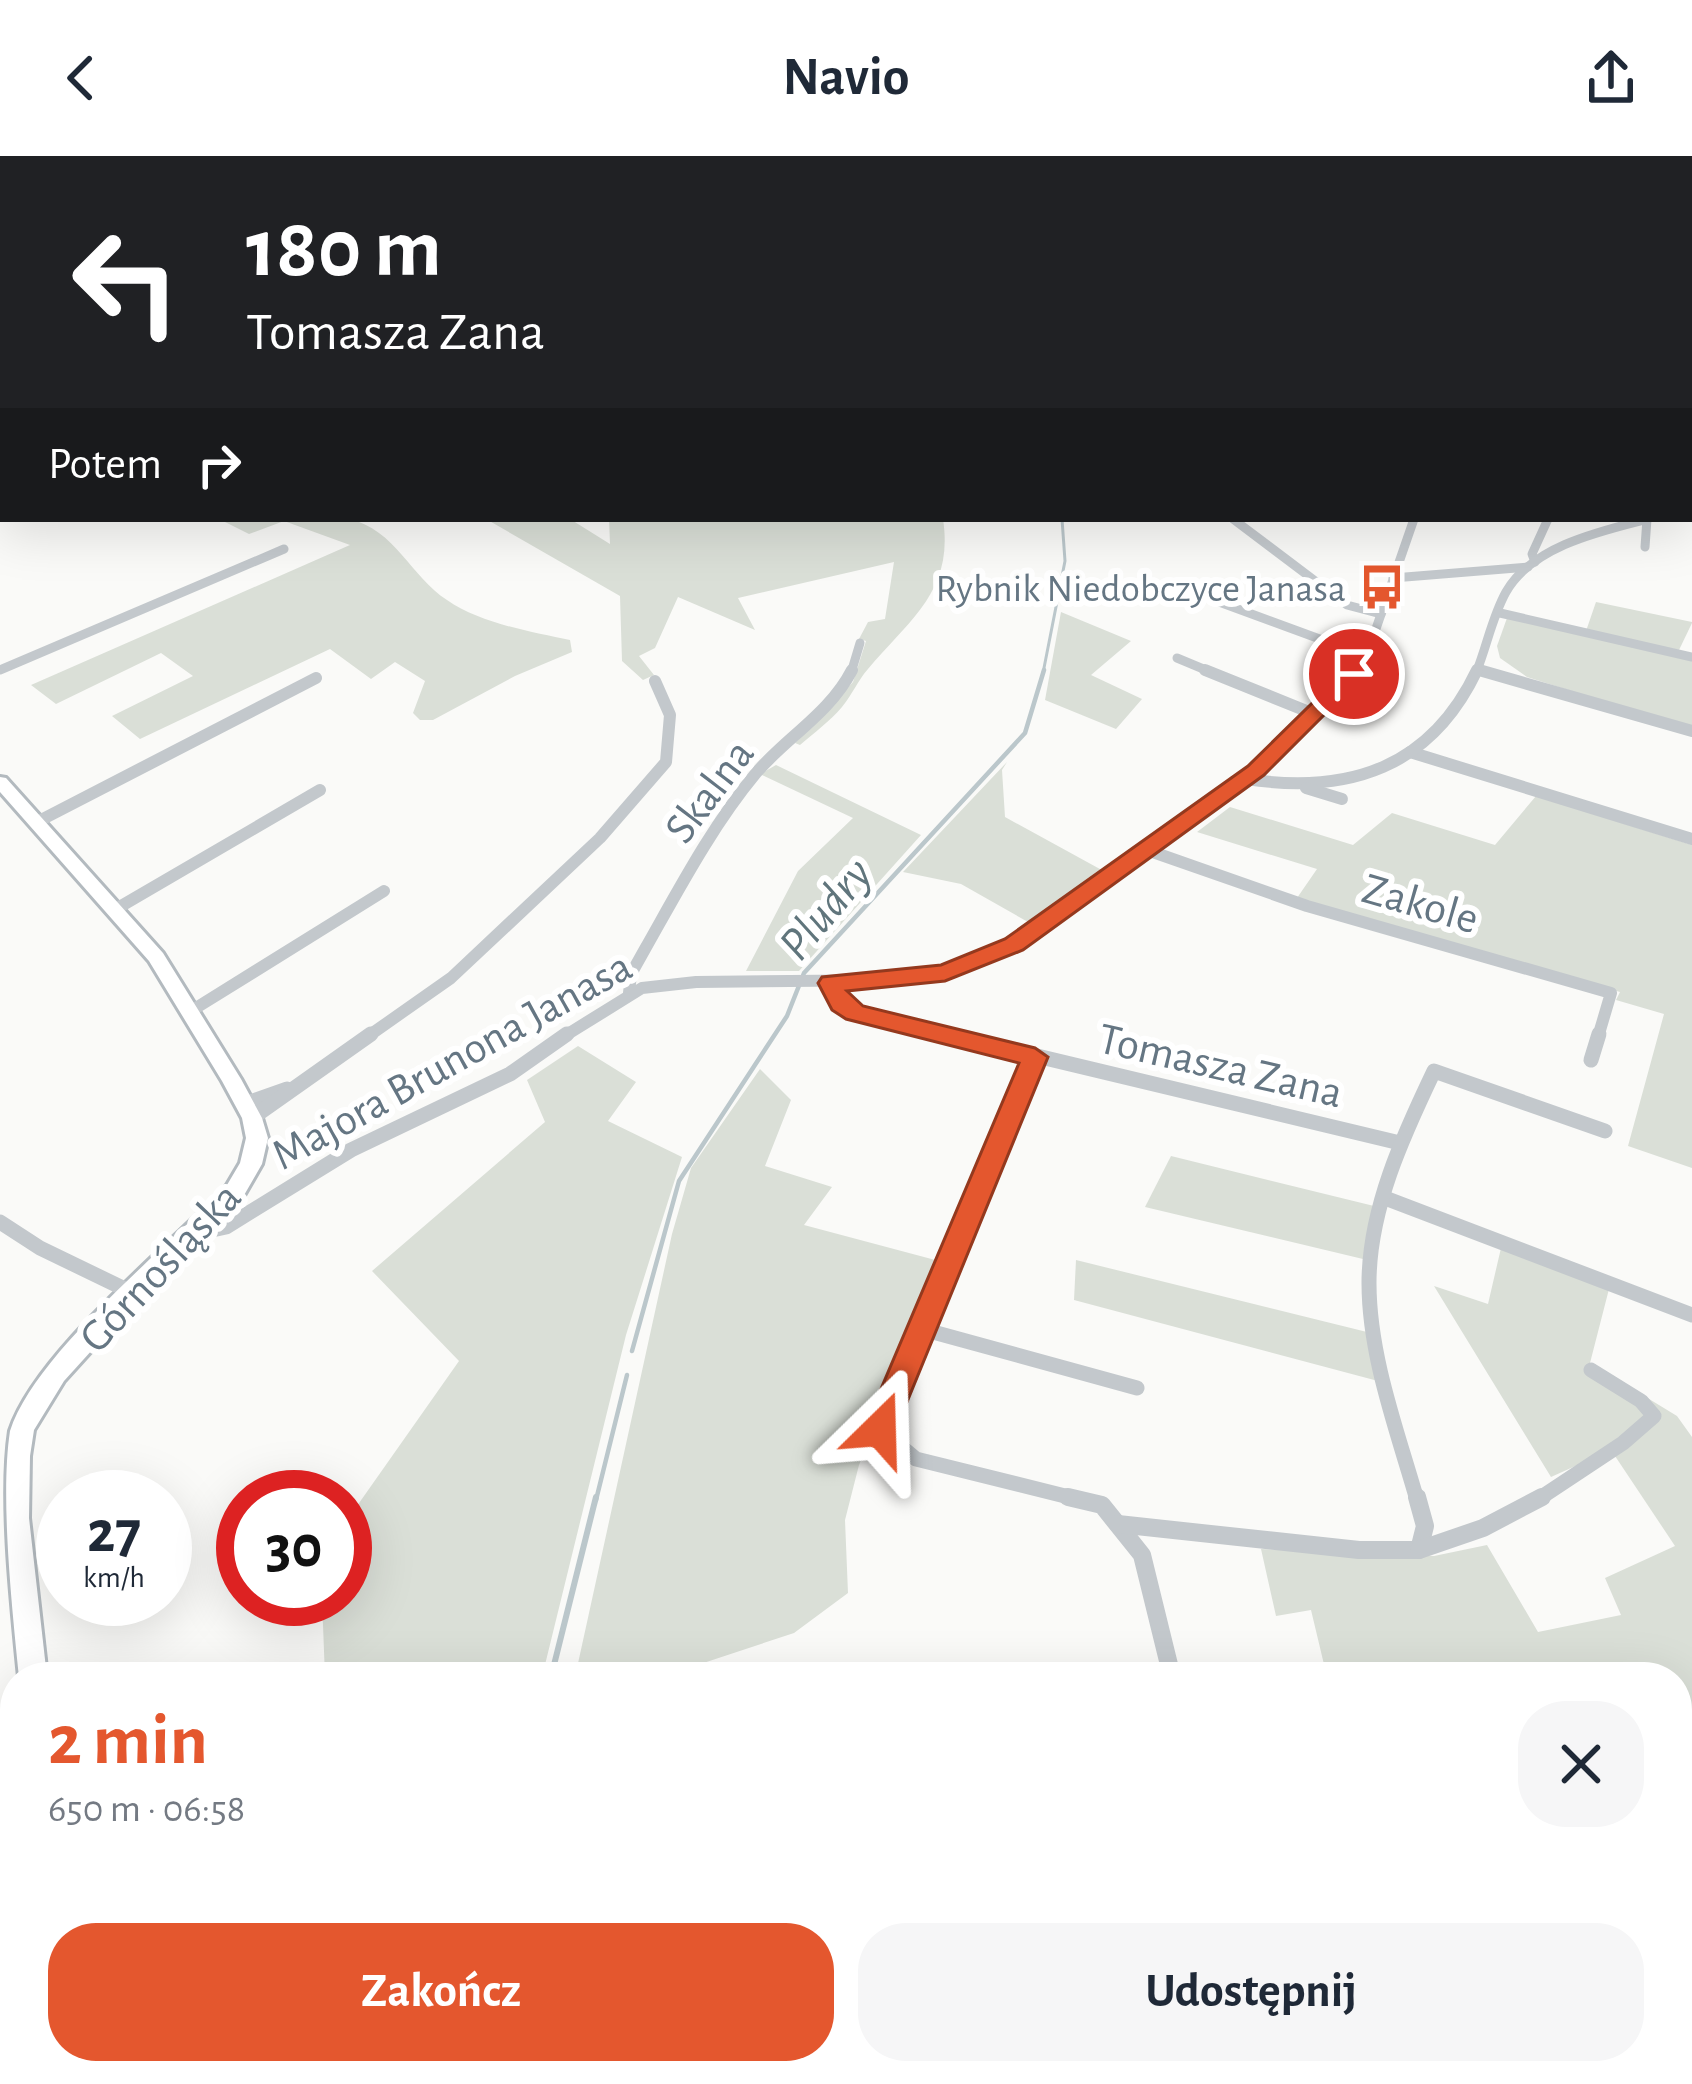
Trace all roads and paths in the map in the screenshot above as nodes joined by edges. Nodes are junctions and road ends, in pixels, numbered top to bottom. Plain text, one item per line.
1 (1237, 522) edge
2 (1413, 522) edge
3 (1547, 522) edge
4 (1636, 522) edge
5 (1648, 522) edge
6 (1646, 547) dead end
7 (284, 549) dead end
8 (1532, 564) junction
9 (1393, 578) junction
10 (1200, 596) dead end
11 (1500, 613) junction
12 (1381, 614) junction
13 (860, 643) dead end
14 (1366, 656) junction
15 (1692, 656) edge
16 (1177, 658) dead end
17 (1478, 669) junction
18 (0, 670) edge
19 (316, 679) dead end
20 (655, 682) dead end
21 (1314, 714) junction
22 (1692, 731) edge
23 (1410, 752) junction
24 (1246, 778) junction
25 (0, 782) edge
26 (1302, 787) junction
27 (320, 790) dead end
28 (1342, 799) dead end
29 (37, 822) junction
30 (1692, 839) edge
31 (1147, 850) junction
32 (384, 891) dead end
33 (116, 909) junction
34 (824, 983) junction
35 (629, 993) junction
36 (191, 1012) junction
37 (1035, 1057) junction
38 (1591, 1060) dead end
39 (248, 1111) junction
40 (1605, 1131) dead end
41 (1400, 1144) junction
42 (1385, 1198) junction
43 (0, 1222) edge
44 (194, 1234) junction
45 (135, 1294) junction
46 (1692, 1315) edge
47 (922, 1329) junction
48 (1591, 1370) dead end
49 (1137, 1388) dead end
50 (8, 1461) edge
51 (1118, 1525) junction
52 (1419, 1550) junction
53 (31, 1662) edge
54 (1168, 1662) edge

1 - 12 street
2 - 9 street, Majora Brunona Janasa
3 - 8 street
4 - 8 street
5 - 6 street
7 - 18 street
8 - 9 street
8 - 11 street
9 - 12 street, Majora Brunona Janasa
10 - 14 street
11 - 15 street
11 - 17 street
12 - 14 street, Majora Brunona Janasa
13 - 35 street, Skalna
14 - 21 street, Majora Brunona Janasa
16 - 21 street
17 - 22 street
17 - 23 street
19 - 29 street
20 - 39 street
21 - 24 street, Majora Brunona Janasa
23 - 26 street
23 - 30 street
24 - 26 street
24 - 31 street, Majora Brunona Janasa
25 - 29 street
26 - 28 street
27 - 33 street
29 - 33 street
31 - 34 street, Majora Brunona Janasa
31 - 38 street, Zakole
32 - 36 street
33 - 36 street
34 - 35 street, Majora Brunona Janasa
34 - 37 street, Tomasza Zana
35 - 44 street, Majora Brunona Janasa
36 - 39 street
37 - 41 street, Tomasza Zana
37 - 47 street
39 - 44 street, Górnośląska
40 - 41 street
41 - 42 street
42 - 46 street
42 - 52 street
43 - 45 street
44 - 45 street, Górnośląska
45 - 50 street, Górnośląska
47 - 49 street
47 - 51 street
48 - 52 street
50 - 53 street, Górnośląska
51 - 52 street
51 - 54 street

